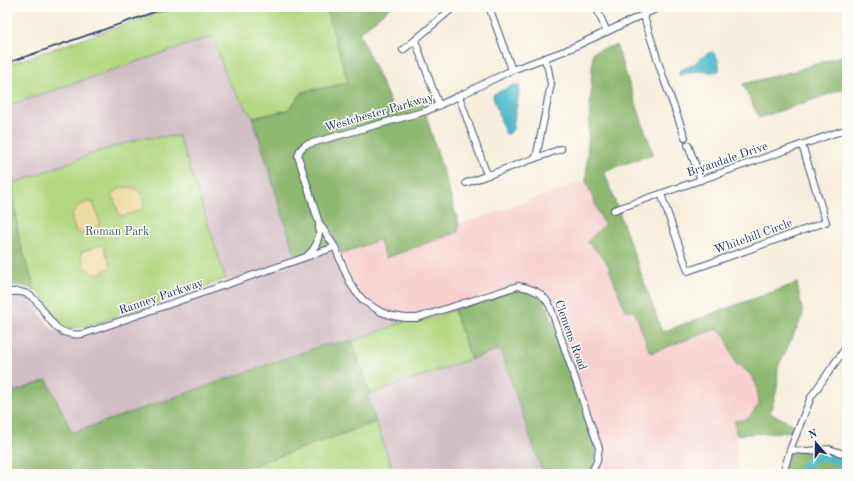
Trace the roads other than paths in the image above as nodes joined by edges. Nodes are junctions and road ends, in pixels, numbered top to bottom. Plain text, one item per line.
1 (454, 7) edge
2 (489, 7) edge
3 (596, 7) edge
4 (660, 7) edge
5 (645, 14) junction
6 (607, 32) junction
7 (415, 40) junction
8 (403, 50) dead end
9 (544, 58) junction
10 (512, 70) junction
11 (459, 96) junction
12 (439, 106) junction
13 (847, 130) edge
14 (685, 137) dead end
15 (688, 145) dead end
16 (802, 145) junction
17 (561, 149) dead end
18 (536, 158) junction
19 (487, 176) junction
20 (701, 180) junction
21 (466, 183) dead end
22 (662, 194) junction
23 (614, 210) dead end
24 (319, 223) junction
25 (335, 247) junction
26 (303, 258) junction
27 (7, 293) edge
28 (406, 318) joint
29 (847, 346) edge
30 (790, 450) junction
31 (847, 455) edge
32 (591, 474) edge
33 (783, 474) edge

1 - 7 street
2 - 10 street
3 - 6 street
4 - 5 street, Westchester Parkway
5 - 6 street, Westchester Parkway
5 - 14 street
6 - 9 street, Westchester Parkway
7 - 8 street
7 - 12 street
9 - 10 street, Westchester Parkway
9 - 18 street
10 - 11 street, Westchester Parkway
11 - 12 street, Westchester Parkway
11 - 19 street
12 - 24 street, Westchester Parkway
13 - 16 street, Bryandale Drive
15 - 20 street
16 - 20 street, Bryandale Drive
16 - 22 street, Whitehill Circle
17 - 18 street
18 - 19 street
19 - 21 street
20 - 22 street, Bryandale Drive
22 - 23 street, Bryandale Drive
24 - 25 street, Westchester Parkway
24 - 26 street
25 - 26 street, Ranney Parkway
25 - 28 street, Westchester Parkway
26 - 27 street, Ranney Parkway
28 - 32 street, Clemens Road
29 - 30 street
30 - 31 street
30 - 33 street

